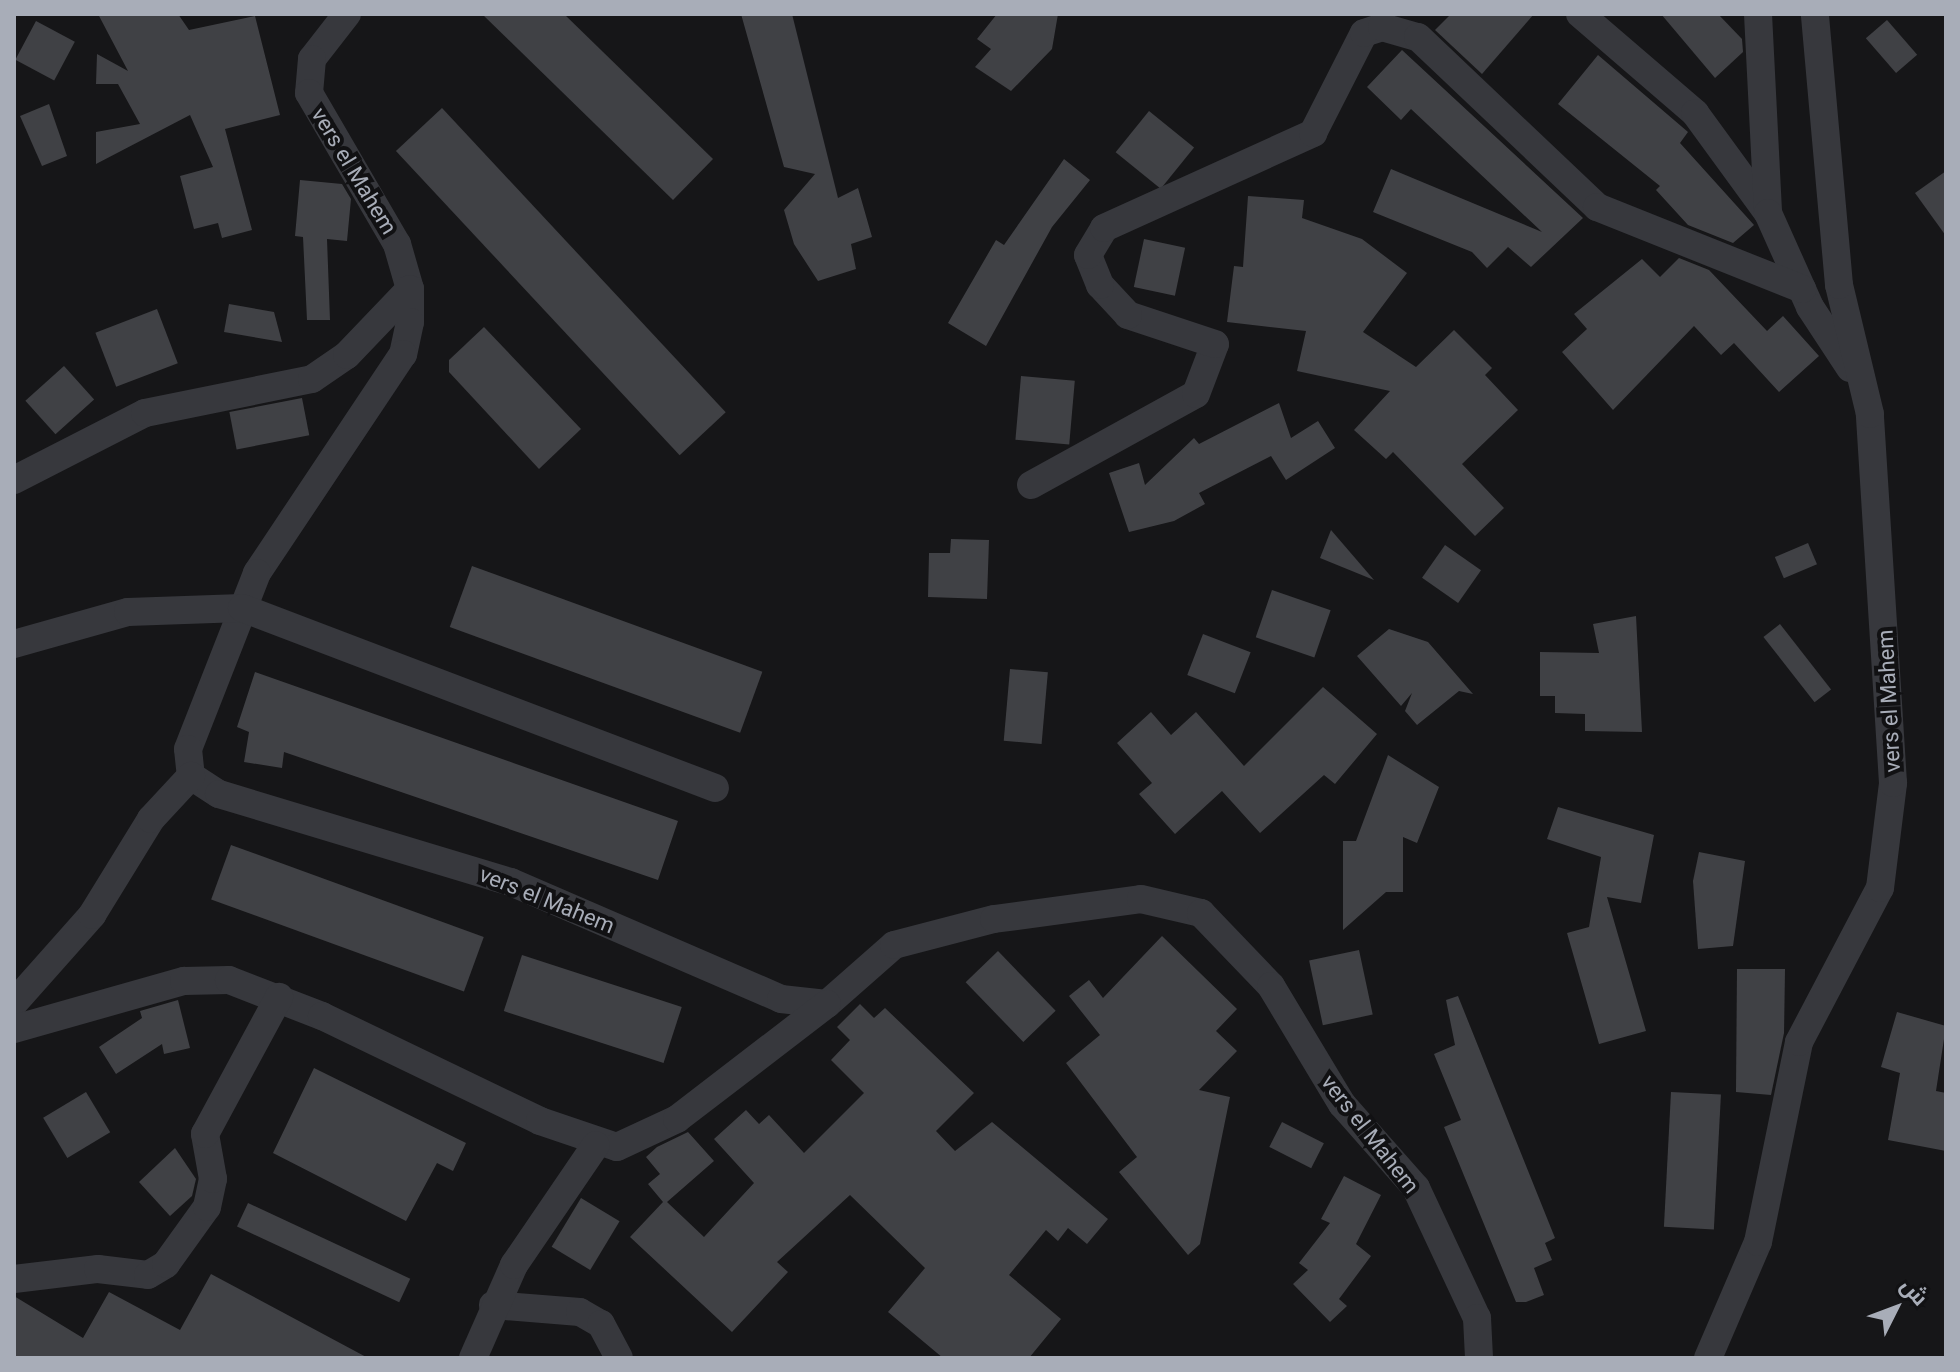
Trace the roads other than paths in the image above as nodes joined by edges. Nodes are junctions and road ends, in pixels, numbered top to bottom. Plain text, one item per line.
1 (347, 14) edge
2 (1580, 14) edge
3 (1758, 14) edge
4 (1815, 14) edge
5 (1768, 213) junction
6 (410, 289) junction
7 (1802, 289) junction
8 (1858, 380) junction
9 (14, 480) edge
10 (1031, 485) dead end
11 (242, 608) junction
12 (14, 644) edge
13 (191, 776) junction
14 (715, 788) dead end
15 (279, 997) junction
16 (14, 1003) edge
17 (827, 1004) junction
18 (14, 1029) edge
19 (596, 1145) junction
20 (14, 1279) edge
21 (493, 1305) junction
22 (473, 1358) edge
23 (619, 1358) edge
24 (1479, 1358) edge
25 (1708, 1358) edge

1 - 6 street, vers el Mahem
2 - 5 street
3 - 5 street
4 - 8 street, vers el Mahem
5 - 7 street
6 - 9 street
6 - 11 street, vers el Mahem
7 - 8 street
7 - 10 street
8 - 25 street, vers el Mahem
11 - 12 street
11 - 13 street, vers el Mahem
11 - 14 street
13 - 16 street
13 - 17 street, vers el Mahem
15 - 18 street
15 - 19 street
15 - 20 street
17 - 19 street
17 - 24 street, vers el Mahem
19 - 21 street
21 - 22 street
21 - 23 street

